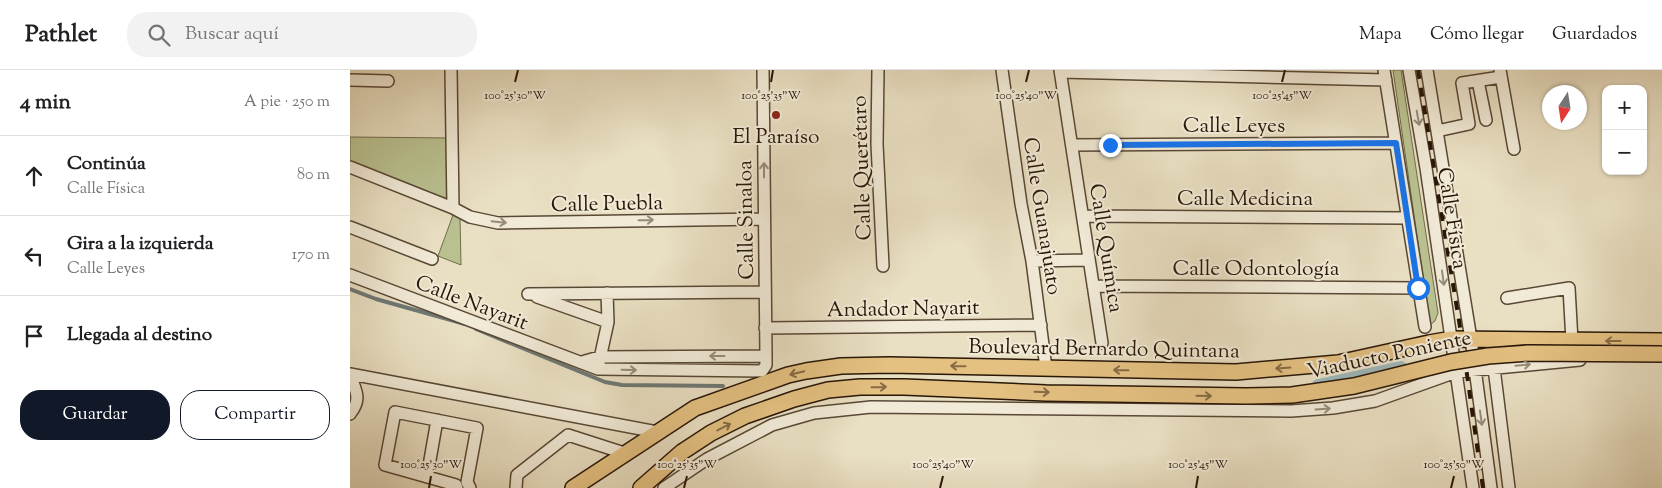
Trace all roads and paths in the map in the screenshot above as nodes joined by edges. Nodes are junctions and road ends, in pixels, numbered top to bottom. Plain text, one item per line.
1 (451, 70) edge
2 (763, 70) edge
3 (878, 70) edge
4 (1002, 70) edge
5 (1409, 70) edge
6 (1428, 70) edge
7 (1061, 71) edge
8 (1501, 74) edge
9 (1385, 75) edge
10 (1474, 77) edge
11 (350, 80) edge
12 (388, 80) dead end
13 (1486, 120) dead end
14 (1437, 131) junction
15 (1396, 143) junction
16 (1072, 145) junction
17 (1514, 149) dead end
18 (350, 167) edge
19 (453, 208) junction
20 (1083, 216) junction
21 (1407, 218) junction
22 (764, 219) junction
23 (350, 228) edge
24 (432, 259) dead end
25 (1089, 260) junction
26 (1032, 261) junction
27 (883, 266) dead end
28 (350, 275) edge
29 (1093, 286) junction
30 (1418, 288) junction
31 (765, 292) junction
32 (607, 293) junction
33 (1507, 298) dead end
34 (608, 322) junction
35 (1041, 325) junction
36 (1425, 327) dead end
37 (765, 328) junction
38 (1452, 339) junction
39 (1470, 339) junction
40 (1572, 341) junction
41 (1662, 341) edge
42 (1102, 343) dead end
43 (1662, 354) edge
44 (766, 356) junction
45 (599, 357) junction
46 (1662, 361) edge
47 (582, 362) junction
48 (1046, 368) junction
49 (1494, 368) junction
50 (598, 369) junction
51 (764, 370) joint
52 (1474, 370) junction
53 (1456, 372) junction
54 (350, 374) edge
55 (350, 414) edge
56 (437, 420) junction
57 (657, 432) junction
58 (624, 454) junction
59 (427, 477) junction
60 (457, 488) edge
61 (470, 488) edge
62 (516, 488) edge
63 (573, 488) edge
64 (641, 488) edge
65 (664, 488) edge
66 (1473, 488) edge
67 (1491, 488) edge
68 (1509, 488) edge

1 - 19 street
22 -> 2 street, Calle Sinaloa
3 - 27 street, Calle Querétaro
4 - 26 street, Calle Guanajuato
5 -> 38 street, Calle Física
6 - 14 street
7 - 9 street
7 - 16 street, Calle Química
8 - 10 street
8 - 17 street
9 - 15 street
10 - 13 street
10 - 14 street
11 - 12 street
14 - 39 street
15 - 16 street, Calle Leyes
15 - 21 street
16 - 20 street, Calle Química
18 - 19 street, Calle Puebla
19 -> 22 street, Calle Puebla
20 - 21 street, Calle Medicina
20 - 25 street, Calle Química
21 - 30 street
22 - 31 street, Calle Sinaloa
23 - 24 street
25 - 26 street
25 - 29 street, Calle Química
26 - 35 street, Calle Guanajuato
28 - 47 street, Calle Nayarit
29 - 30 street, Calle Odontología
29 - 42 street, Calle Química
30 - 36 street
31 - 32 street
31 - 37 street, Calle Sinaloa
32 - 34 street
32 - 34 street
33 - 40 street
34 - 45 street
35 - 37 street, Andador Nayarit
35 - 48 street, Calle Guanajuato
37 - 44 street, Calle Sinaloa
38 - 39 main road, Boulevard Bernardo Quintana
38 -> 48 main road, Boulevard Bernardo Quintana
38 - 53 street, Calle Física
39 - 40 main road, Boulevard Bernardo Quintana
39 - 52 street
41 -> 40 main road, Boulevard Bernardo Quintana
64 -> 43 main road, Viaducto Poniente, bridge
44 -> 45 street
44 - 51 street, Calle Sinaloa
45 - 47 street
45 - 50 street
49 -> 46 street
47 - 50 street, Calle Nayarit
48 -> 57 main road, Boulevard Bernardo Quintana
49 - 52 street
49 - 68 street
50 -> 51 street, Calle Nayarit
52 - 53 street
52 -> 67 street
65 -> 53 street
53 - 66 street, Calle Física
54 - 55 street
54 - 57 street
56 - 59 street
56 - 59 street
56 - 61 street
57 - 58 main road, Boulevard Bernardo Quintana
58 - 62 street
58 - 63 main road, Boulevard Bernardo Quintana
59 - 60 street

